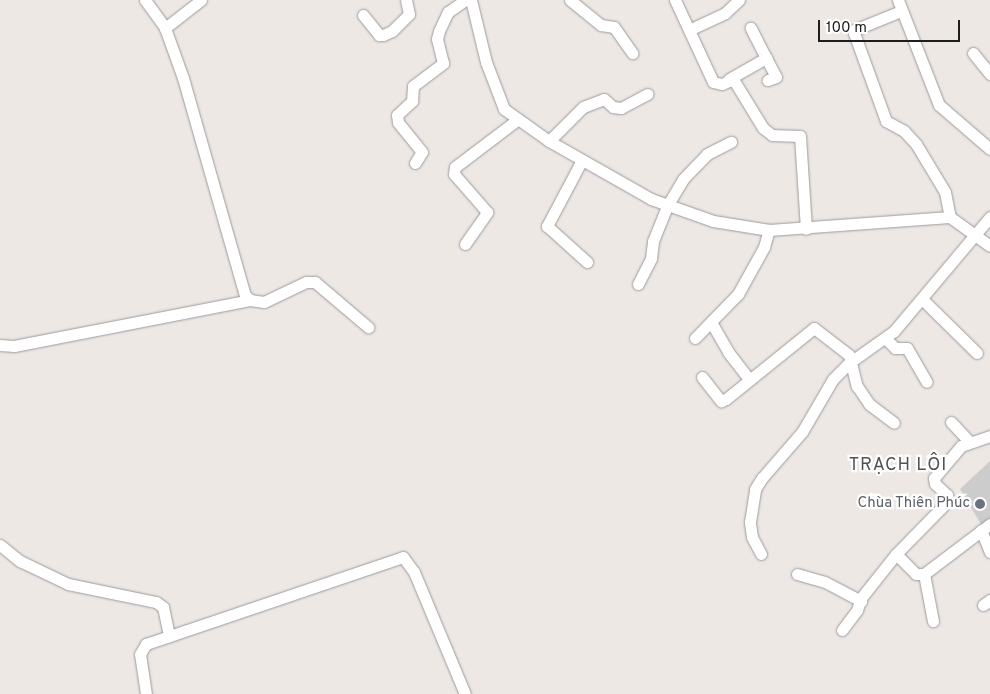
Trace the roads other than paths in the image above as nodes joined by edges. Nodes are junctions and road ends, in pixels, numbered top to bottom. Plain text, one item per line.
1 (145, 0) edge
2 (201, 0) edge
3 (406, 0) edge
4 (465, 0) edge
5 (471, 0) edge
6 (570, 0) edge
7 (675, 0) edge
8 (739, 0) edge
9 (451, 3) edge
10 (899, 6) edge
11 (363, 15) dead end
12 (165, 28) junction
13 (751, 28) dead end
14 (691, 29) junction
15 (632, 53) dead end
16 (973, 53) dead end
17 (766, 58) junction
18 (990, 74) edge
19 (729, 79) junction
20 (768, 80) dead end
21 (647, 94) dead end
22 (517, 120) junction
23 (550, 141) junction
24 (731, 142) dead end
25 (990, 149) edge
26 (582, 160) junction
27 (415, 162) dead end
28 (667, 206) junction
29 (950, 216) junction
30 (990, 217) edge
31 (806, 229) junction
32 (769, 230) junction
33 (975, 236) junction
34 (465, 244) dead end
35 (990, 246) edge
36 (587, 262) dead end
37 (638, 284) dead end
38 (922, 299) junction
39 (250, 300) junction
40 (711, 322) junction
41 (368, 327) dead end
42 (695, 338) dead end
43 (886, 339) junction
44 (0, 345) edge
45 (977, 354) dead end
46 (849, 363) junction
47 (702, 377) dead end
48 (750, 379) junction
49 (927, 382) dead end
50 (951, 422) dead end
51 (894, 423) dead end
52 (990, 436) edge
53 (969, 441) junction
54 (986, 527) edge
55 (0, 545) edge
56 (990, 552) edge
57 (761, 554) dead end
58 (896, 554) junction
59 (797, 574) dead end
60 (924, 574) junction
61 (861, 601) junction
62 (933, 621) dead end
63 (842, 630) dead end
64 (168, 636) junction
65 (146, 694) edge
66 (465, 694) edge

1 - 12 street
2 - 12 street
3 - 11 street
4 - 9 street
5 - 22 street
6 - 15 street
7 - 14 street
8 - 14 street
9 - 27 street
10 - 25 street
10 - 29 street
12 - 39 street
13 - 17 street
14 - 19 street
16 - 18 street
17 - 19 street
17 - 20 street
19 - 31 street
21 - 23 street
22 - 23 street
22 - 34 street
23 - 26 street
24 - 28 street
26 - 28 street
26 - 36 street
28 - 32 street
28 - 37 street
29 - 31 street
29 - 33 street
30 - 33 street
31 - 32 street
32 - 40 street
33 - 35 street
33 - 38 street
38 - 43 street
38 - 45 street
39 - 41 street
39 - 44 street
40 - 42 street
40 - 48 street
43 - 46 street
43 - 49 street
46 - 48 street
46 - 51 street
46 - 57 street
47 - 48 street
50 - 53 street
52 - 53 street
53 - 58 street
54 - 56 street
54 - 60 street
55 - 64 street
58 - 60 street
58 - 61 street
59 - 61 street
60 - 62 street
61 - 63 street
64 - 65 street
64 - 66 street

